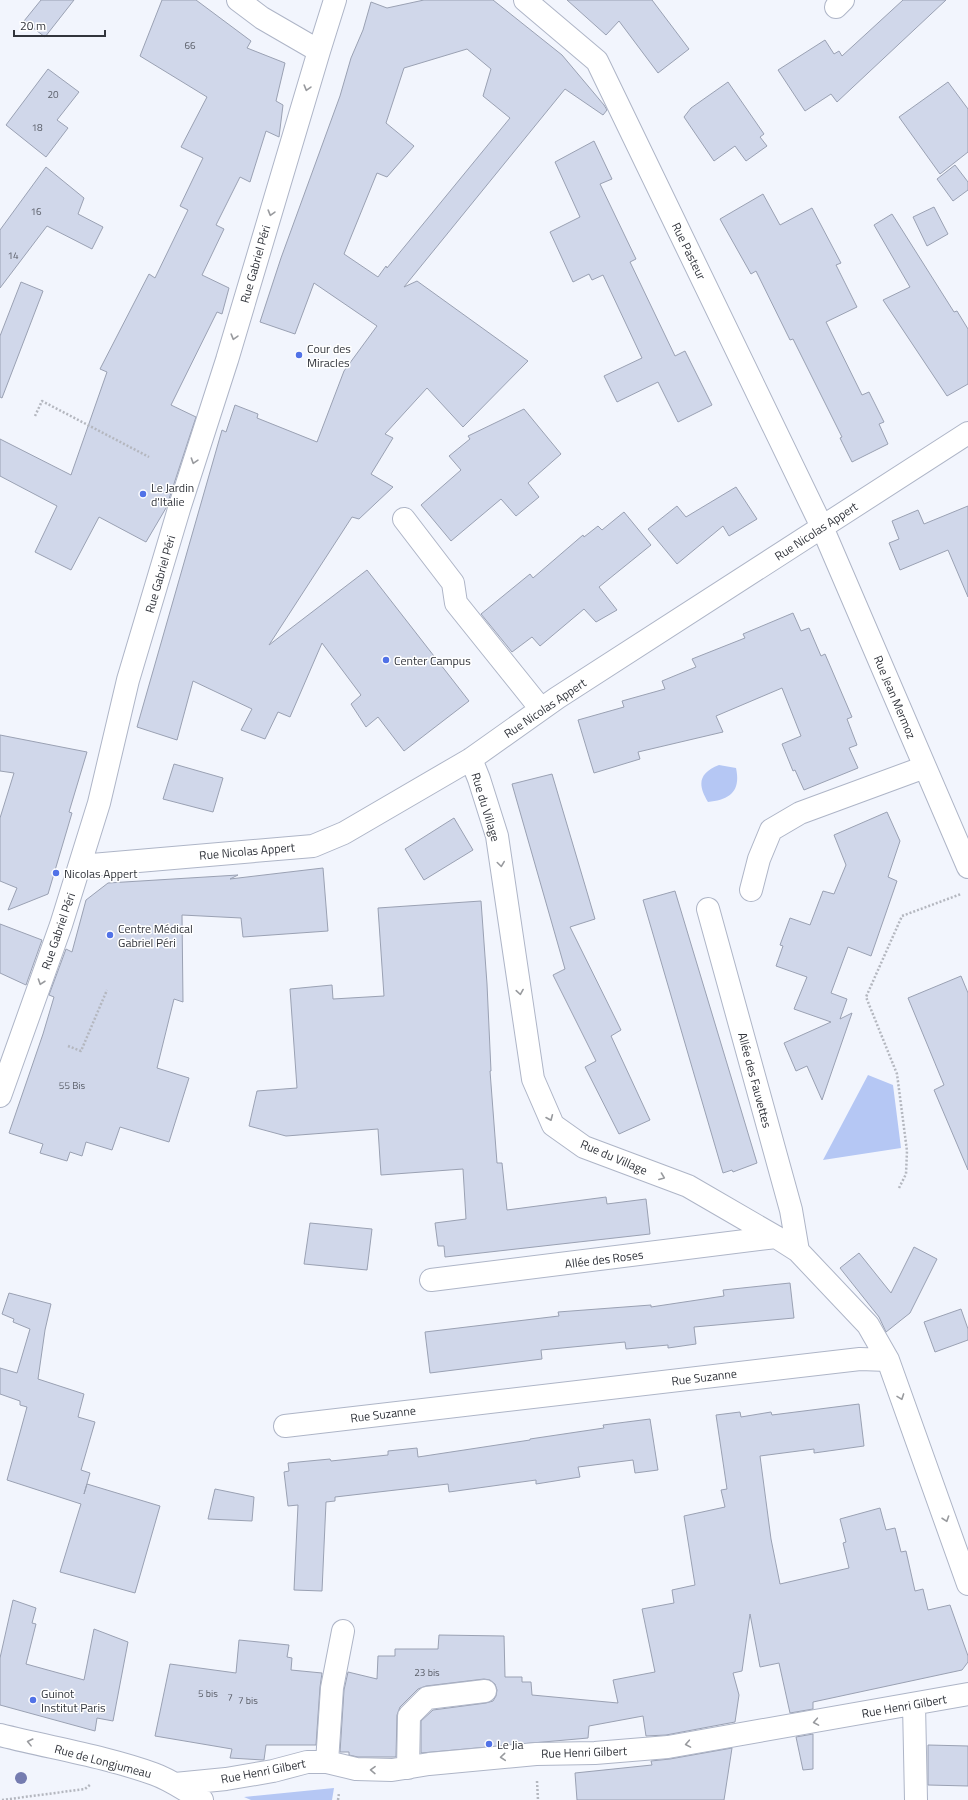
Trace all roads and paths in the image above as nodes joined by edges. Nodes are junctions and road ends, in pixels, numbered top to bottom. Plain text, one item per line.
1 (238, 0) edge
2 (335, 0) edge
3 (525, 0) edge
4 (318, 51) junction
5 (35, 416) dead end
6 (968, 433) edge
7 (149, 457) dead end
8 (404, 519) dead end
9 (822, 527) junction
10 (541, 709) junction
11 (471, 759) junction
12 (925, 767) junction
13 (80, 866) junction
14 (968, 866) edge
15 (751, 890) dead end
16 (968, 891) edge
17 (708, 909) dead end
18 (107, 990) dead end
19 (68, 1046) dead end
20 (0, 1096) edge
21 (899, 1188) dead end
22 (776, 1237) junction
23 (798, 1251) junction
24 (431, 1280) dead end
25 (888, 1360) junction
26 (285, 1426) dead end
27 (968, 1584) edge
28 (343, 1631) dead end
29 (485, 1691) dead end
30 (968, 1694) edge
31 (914, 1704) junction
32 (0, 1735) edge
33 (327, 1762) junction
34 (118, 1763) junction
35 (408, 1768) junction
36 (175, 1784) junction
37 (340, 1792) dead end
38 (2, 1800) edge
39 (202, 1800) edge
40 (338, 1800) edge
41 (916, 1800) edge

1 - 4 street
2 - 4 street, Rue Gabriel Péri
3 - 9 street, Rue Pasteur
4 -> 13 street, Rue Gabriel Péri
5 - 7 path
6 - 9 street, Rue Nicolas Appert
8 - 10 street
9 - 10 street, Rue Nicolas Appert
9 - 12 street, Rue Jean Mermoz
10 - 11 street, Rue Nicolas Appert
11 - 13 street, Rue Nicolas Appert
11 -> 22 street, Rue du Village
12 - 14 street, Rue Jean Mermoz
12 - 15 street
13 -> 20 street, Rue Gabriel Péri
16 - 21 path
17 - 23 street, Allée des Fauvettes
18 - 19 path
22 - 23 street, Rue du Village
22 - 24 street, Allée des Roses
23 - 25 street, Rue du Village
25 - 26 street, Rue Suzanne
25 -> 27 street
28 - 33 street
29 - 35 street
30 - 31 street, Rue Henri Gilbert
31 -> 35 street, Rue Henri Gilbert
31 - 41 street
34 -> 32 street, Rue de Longjumeau
35 -> 33 street, Rue Henri Gilbert
33 - 36 street, Rue Henri Gilbert
34 - 36 street, Rue de Longjumeau
34 - 38 path
36 - 39 street, Rue de Longjumeau
37 - 40 path

